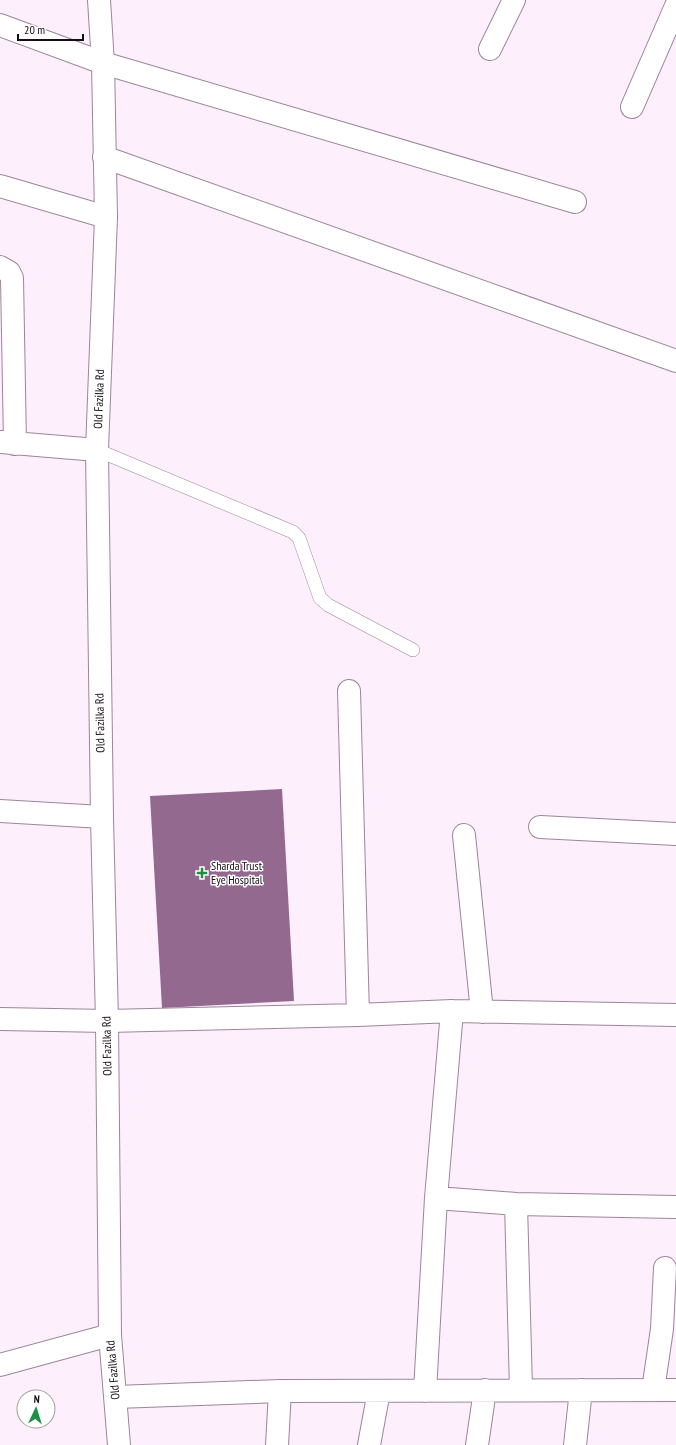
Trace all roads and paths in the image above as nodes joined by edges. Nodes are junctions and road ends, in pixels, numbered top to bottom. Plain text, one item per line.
1 (99, 0) edge
2 (514, 0) edge
3 (675, 9) edge
4 (0, 25) edge
5 (490, 49) dead end
6 (103, 63) junction
7 (632, 107) dead end
8 (104, 157) junction
9 (0, 186) edge
10 (575, 202) dead end
11 (106, 217) junction
12 (0, 267) edge
13 (676, 361) edge
14 (7, 443) edge
15 (97, 450) junction
16 (413, 650) dead end
17 (349, 691) dead end
18 (0, 811) edge
19 (102, 817) junction
20 (540, 827) dead end
21 (676, 834) edge
22 (464, 835) dead end
23 (452, 1011) junction
24 (482, 1012) junction
25 (358, 1015) junction
26 (676, 1016) edge
27 (0, 1019) edge
28 (107, 1021) junction
29 (436, 1198) junction
30 (516, 1204) junction
31 (676, 1207) edge
32 (665, 1268) dead end
33 (110, 1335) junction
34 (0, 1364) edge
35 (521, 1389) junction
36 (485, 1390) junction
37 (582, 1390) junction
38 (653, 1390) junction
39 (676, 1390) edge
40 (280, 1391) junction
41 (379, 1391) junction
42 (425, 1391) junction
43 (116, 1397) junction
44 (119, 1445) edge
45 (276, 1445) edge
46 (369, 1445) edge
47 (477, 1445) edge
48 (575, 1445) edge

1 - 6 street, Old Fazilka Rd
2 - 5 street
3 - 7 street
4 - 6 street
6 - 8 street, Old Fazilka Rd
6 - 10 street
8 - 11 street, Old Fazilka Rd
8 - 13 street
9 - 11 street
11 - 15 street, Old Fazilka Rd
12 - 14 street
14 - 15 street
15 - 16 lane
15 - 19 street, Old Fazilka Rd
17 - 25 street
18 - 19 street
19 - 28 street, Old Fazilka Rd
20 - 21 street
22 - 24 street
23 - 24 street
23 - 25 street
23 - 29 street
24 - 26 street
25 - 28 street
27 - 28 street
28 - 33 street, Old Fazilka Rd
29 - 30 street
29 - 42 street
30 - 31 street
30 - 35 street
32 - 38 street
33 - 34 street
33 - 43 street, Old Fazilka Rd
35 - 36 street
35 - 37 street
36 - 42 street
36 - 47 street
37 - 38 street
37 - 48 street
38 - 39 street
40 - 41 street
40 - 43 street
40 - 45 street
41 - 42 street
41 - 46 street
43 - 44 street, Old Fazilka Rd

